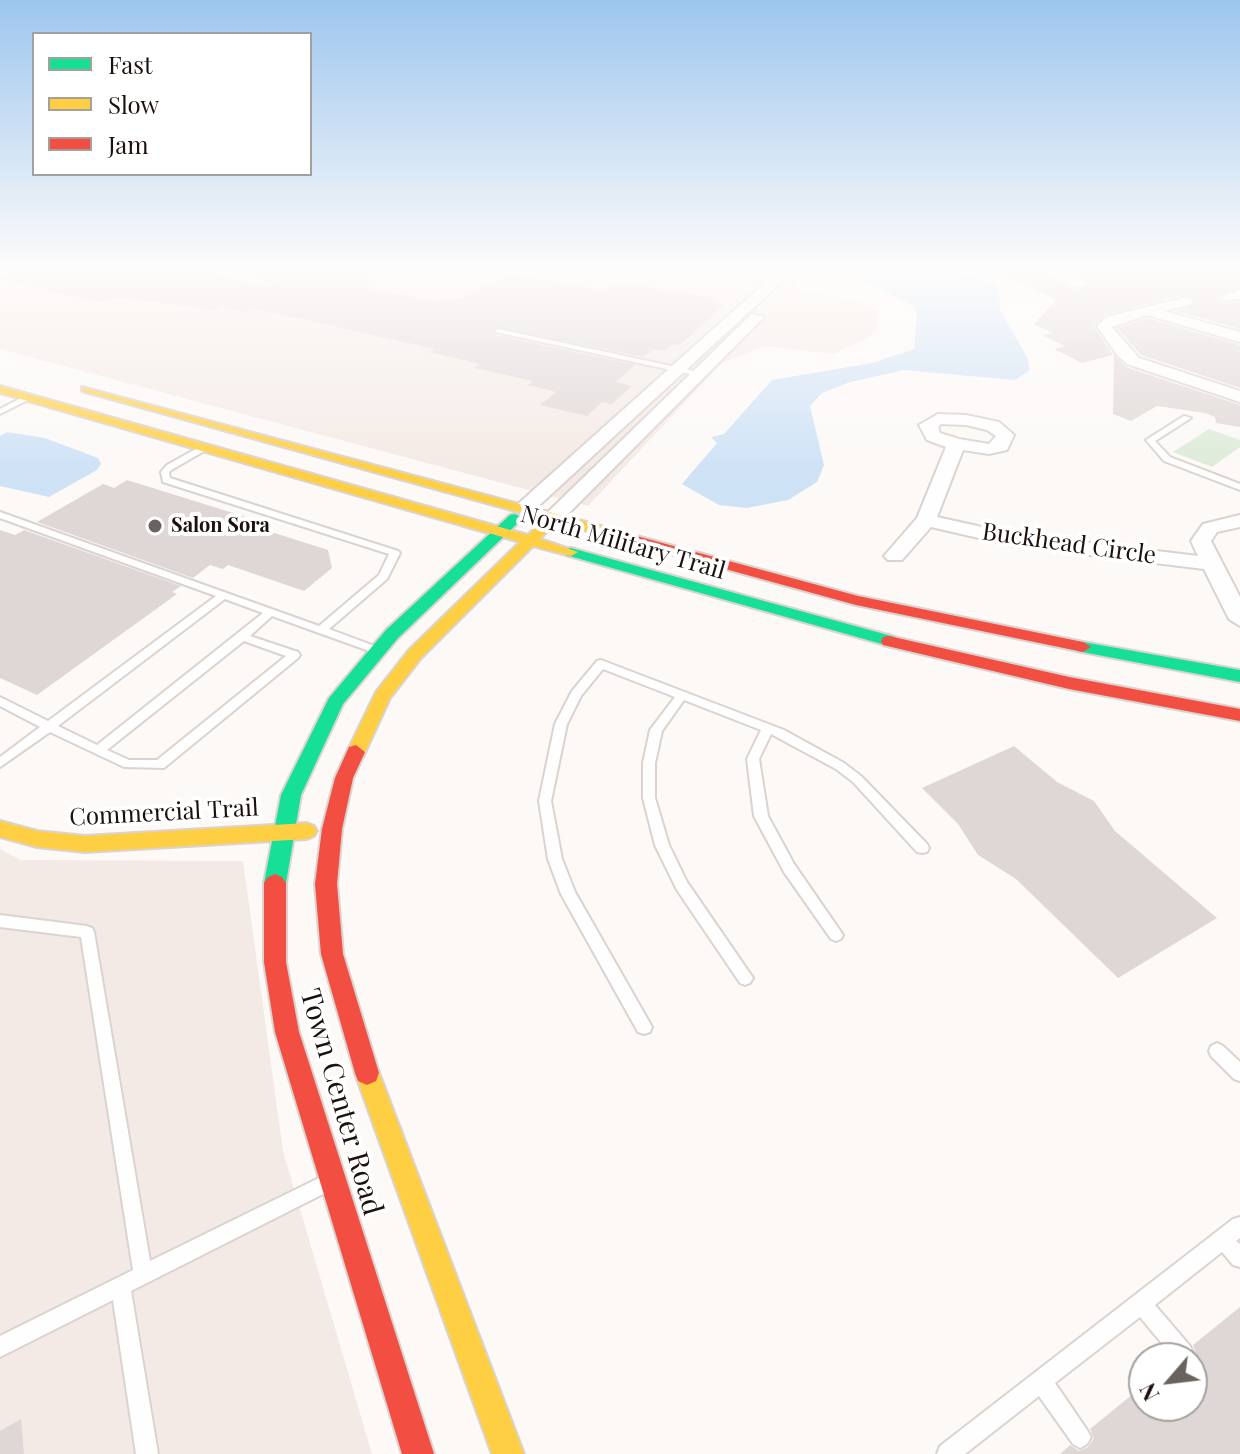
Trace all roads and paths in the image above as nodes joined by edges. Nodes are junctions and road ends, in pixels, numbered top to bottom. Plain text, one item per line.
1 (525, 337) edge
2 (711, 337) edge
3 (737, 337) edge
4 (1112, 337) edge
5 (676, 369) junction
6 (699, 374) junction
7 (0, 388) edge
8 (1240, 397) edge
9 (28, 398) junction
10 (121, 399) junction
11 (0, 412) edge
12 (1187, 418) dead end
13 (956, 444) dead end
14 (203, 448) junction
15 (1240, 487) edge
16 (525, 508) junction
17 (0, 515) edge
18 (555, 516) junction
19 (926, 520) junction
20 (1240, 521) edge
21 (499, 533) junction
22 (529, 542) junction
23 (895, 556) dead end
24 (1213, 564) junction
25 (224, 595) junction
26 (271, 612) junction
27 (1240, 619) edge
28 (321, 630) junction
29 (242, 637) junction
30 (376, 650) junction
31 (1240, 676) edge
32 (682, 695) junction
33 (0, 701) edge
34 (1240, 715) edge
35 (49, 726) junction
36 (768, 729) junction
37 (98, 751) junction
38 (0, 763) edge
39 (0, 829) edge
40 (332, 829) junction
41 (283, 832) junction
42 (922, 848) dead end
43 (1, 923) edge
44 (836, 935) dead end
45 (745, 978) dead end
46 (644, 1027) dead end
47 (1217, 1051) dead end
48 (1240, 1073) edge
49 (332, 1180) junction
50 (1240, 1226) edge
51 (1223, 1240) junction
52 (1240, 1258) edge
53 (143, 1275) junction
54 (121, 1286) junction
55 (1141, 1303) junction
56 (1174, 1342) edge
57 (0, 1347) edge
58 (1041, 1381) junction
59 (1080, 1437) dead end
60 (147, 1454) edge
61 (418, 1454) edge
62 (508, 1454) edge
63 (948, 1454) edge

1 - 5 lane
2 - 5 street
3 - 6 street
4 - 8 street
5 - 6 lane
5 - 16 street
6 - 18 street
7 - 9 main road, North Military Trail
7 - 10 main road, North Military Trail
9 - 10 main road
9 - 11 lane
9 - 14 main road, North Military Trail
10 - 16 main road, North Military Trail
12 - 15 lane
13 - 19 street
14 - 21 main road, North Military Trail
14 - 28 lane
16 - 18 main road, North Military Trail
16 - 21 main road, Town Center Road
17 - 25 lane
18 - 22 main road, Town Center Road
18 - 31 main road, North Military Trail
19 - 23 street
19 - 24 street, Buckhead Circle
20 - 24 street
21 - 22 main road, North Military Trail
21 - 30 main road, Town Center Road
22 - 34 main road, North Military Trail
22 - 40 main road, Town Center Road
24 - 27 street
25 - 26 lane
25 - 35 lane
26 - 28 lane
26 - 29 lane
28 - 30 lane
29 - 37 lane
29 - 37 lane
30 - 41 main road, Town Center Road
32 - 36 lane
32 - 45 lane
32 - 46 lane
33 - 35 lane
35 - 37 lane
35 - 38 lane
36 - 42 lane
36 - 44 lane
39 - 41 main road, Commercial Trail
40 - 41 main road, Commercial Trail
40 - 62 main road, Town Center Road
41 - 49 main road, Town Center Road
43 - 53 lane
47 - 48 lane
49 - 53 lane
49 - 61 main road, Town Center Road
50 - 51 lane
51 - 52 lane
51 - 55 lane
53 - 54 lane
54 - 57 lane
54 - 60 lane
55 - 56 lane
55 - 58 lane
58 - 59 lane
58 - 63 lane

